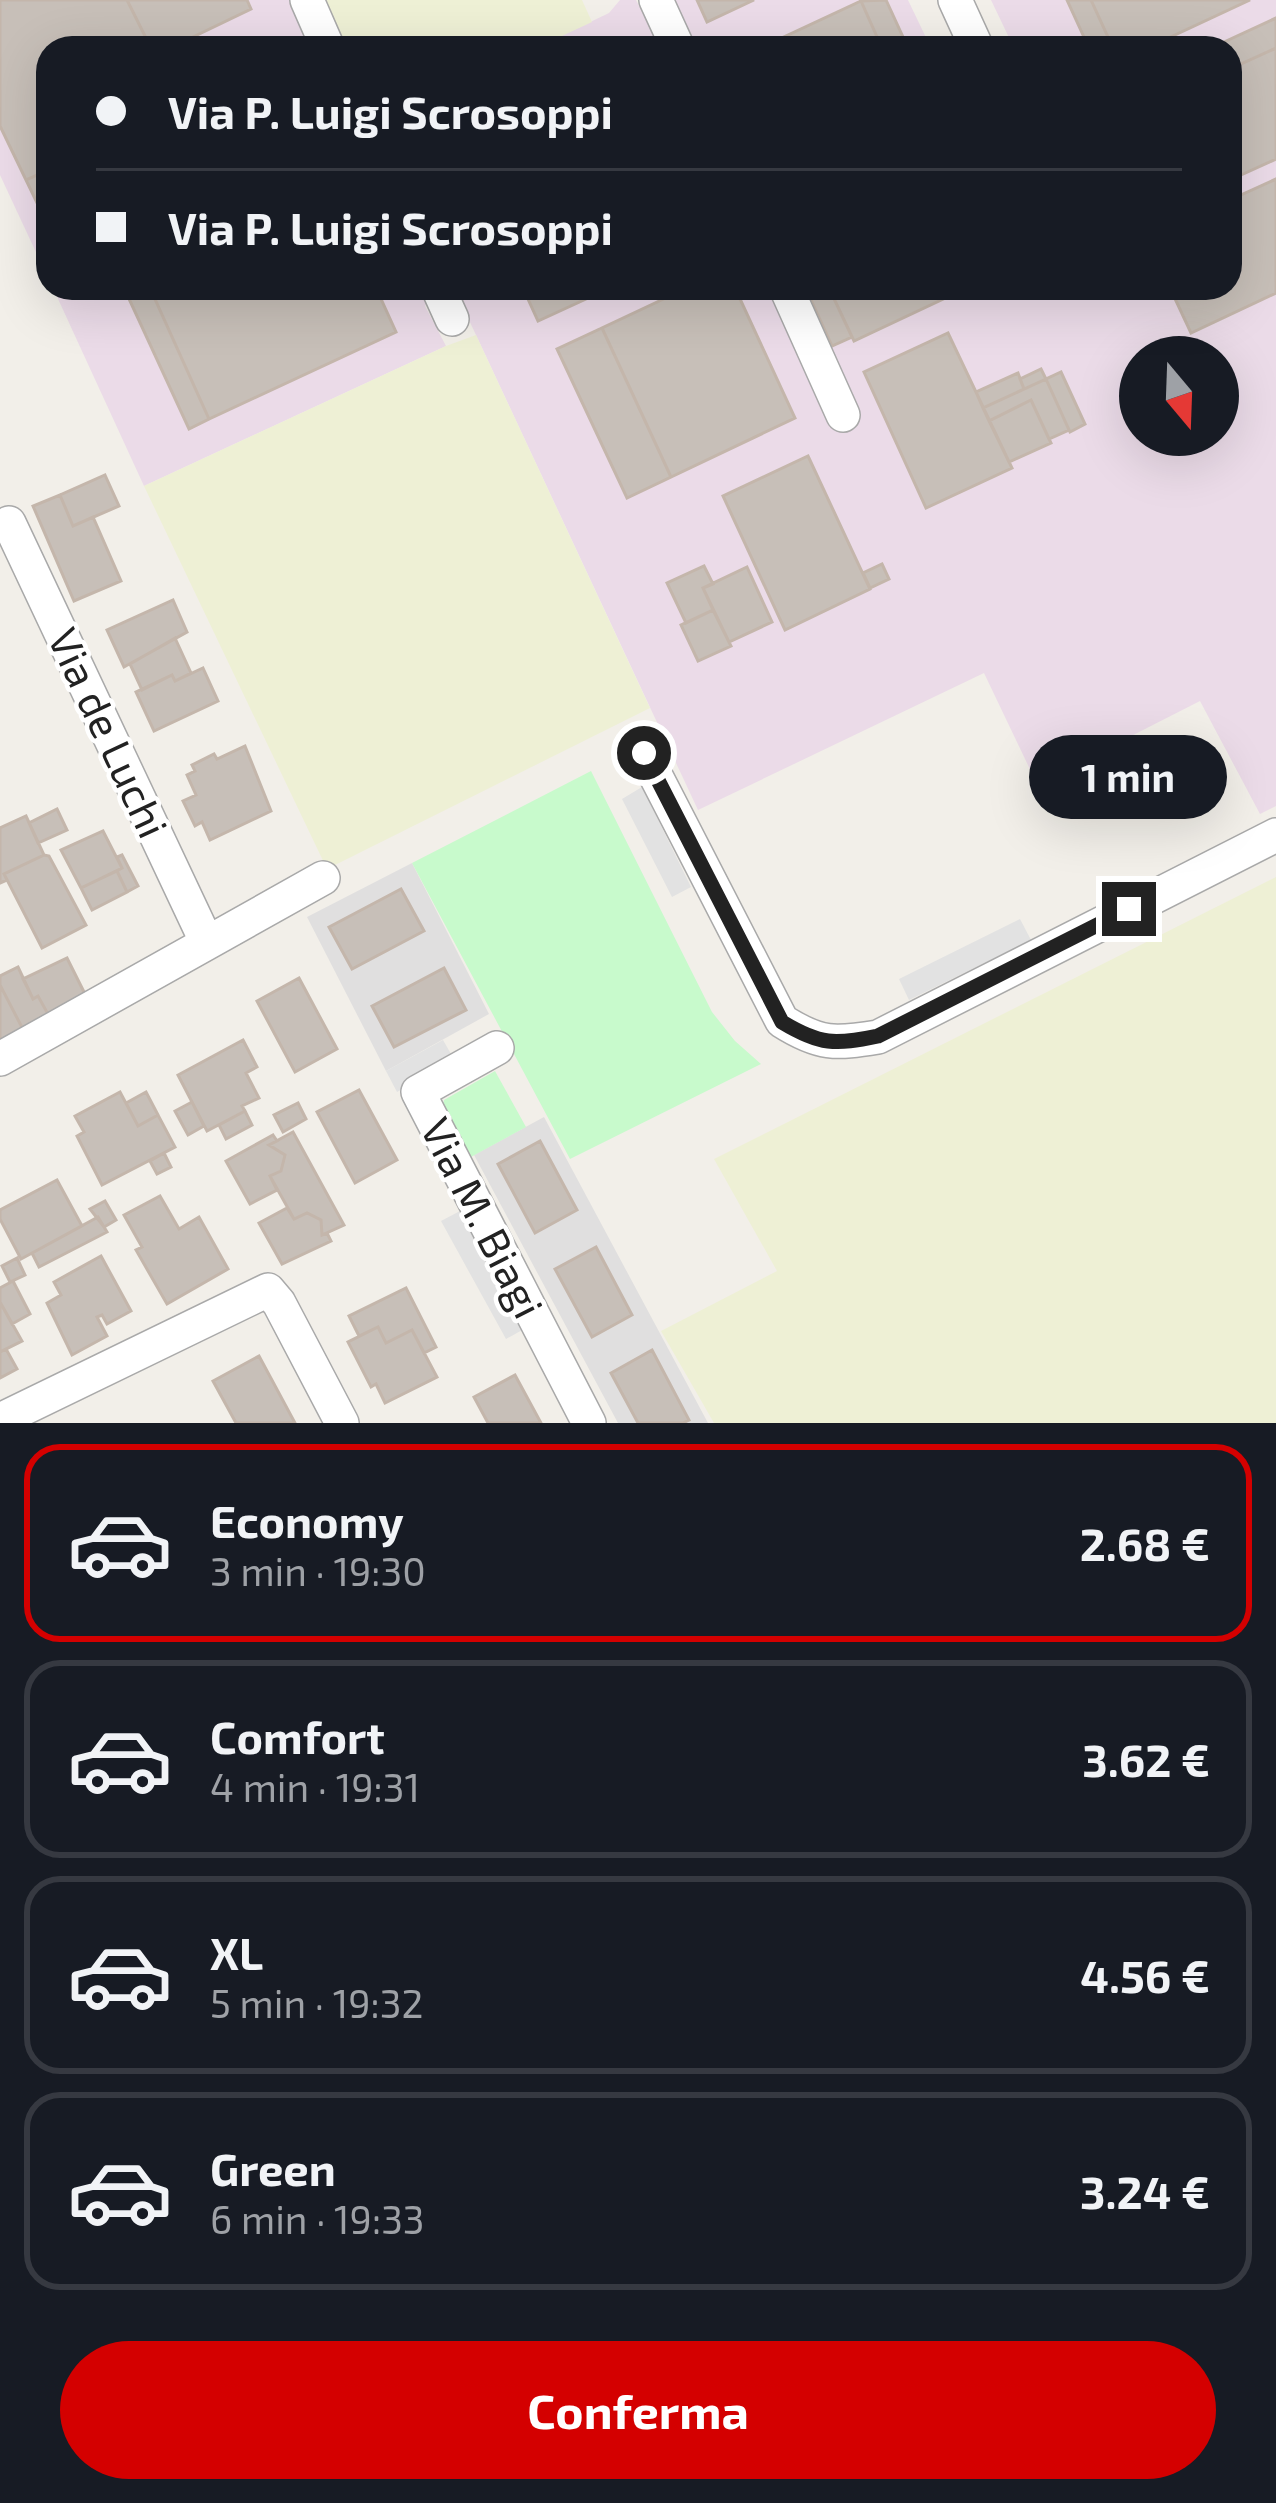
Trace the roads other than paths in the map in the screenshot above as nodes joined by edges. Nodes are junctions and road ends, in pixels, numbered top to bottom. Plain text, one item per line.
1 (307, 0) edge
2 (656, 0) edge
3 (955, 0) edge
4 (323, 36) edge
5 (672, 36) edge
6 (971, 36) edge
7 (791, 300) edge
8 (844, 415) dead end
9 (9, 523) dead end
10 (644, 753) dead end
11 (1276, 836) edge
12 (323, 878) dead end
13 (207, 943) junction
14 (496, 1048) dead end
15 (0, 1059) edge
16 (0, 1420) edge
17 (342, 1423) edge
18 (589, 1423) edge

1 - 4 street
2 - 5 street
3 - 6 street
7 - 8 street
9 - 13 street, Via de Luchi
10 - 11 street
12 - 13 street
13 - 15 street
14 - 18 street, Via M. Biagi
16 - 17 street

